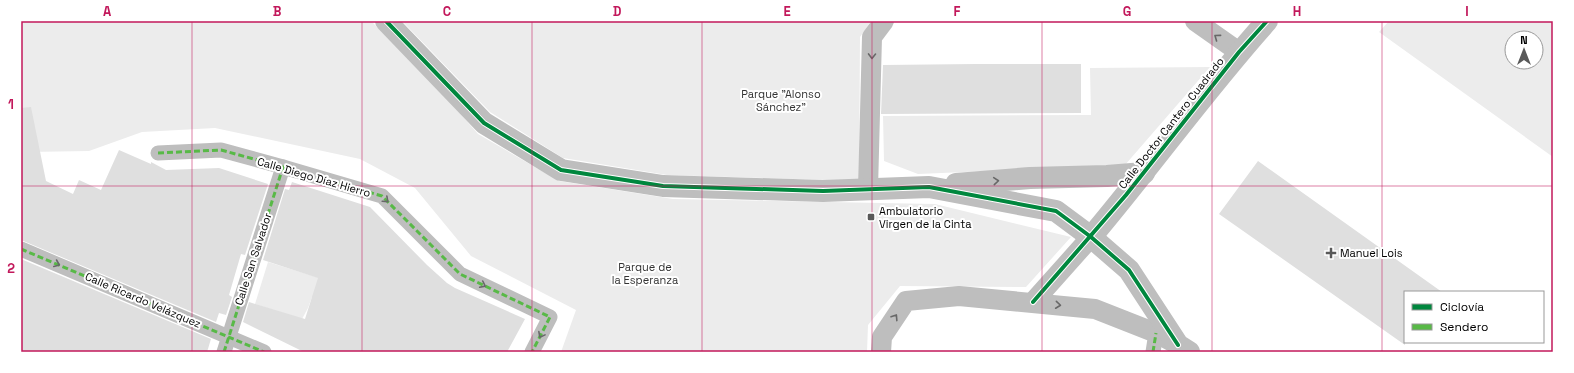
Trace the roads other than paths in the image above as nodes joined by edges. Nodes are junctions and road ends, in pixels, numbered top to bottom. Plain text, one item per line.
1 (386, 21) edge
2 (884, 21) edge
3 (1195, 21) edge
4 (1267, 21) edge
5 (1239, 52) junction
6 (158, 153) dead end
7 (283, 167) junction
8 (1144, 173) junction
9 (929, 187) junction
10 (868, 189) junction
11 (1091, 237) junction
12 (21, 249) edge
13 (1033, 302) junction
14 (229, 336) junction
15 (1155, 343) edge
16 (1184, 348) edge
17 (224, 352) edge
18 (264, 352) edge
19 (532, 352) edge
20 (881, 352) edge

1 - 10 street
2 -> 10 street
5 -> 3 street
4 - 5 street, Calle Doctor Cantero Cuadrado
5 - 8 street, Calle Doctor Cantero Cuadrado
6 - 7 street, Calle Diego Díaz Hierro
7 - 14 street, Calle San Salvador
7 -> 19 street, Calle Diego Díaz Hierro
9 -> 8 street
8 - 11 street, Calle Doctor Cantero Cuadrado
9 - 10 street
9 - 11 street
11 - 13 street
11 - 16 street
12 -> 14 street, Calle Ricardo Velázquez
13 -> 15 street
20 -> 13 street
14 - 17 street, Calle San Salvador
14 - 18 street, Calle Ricardo Velázquez
15 - 16 street

